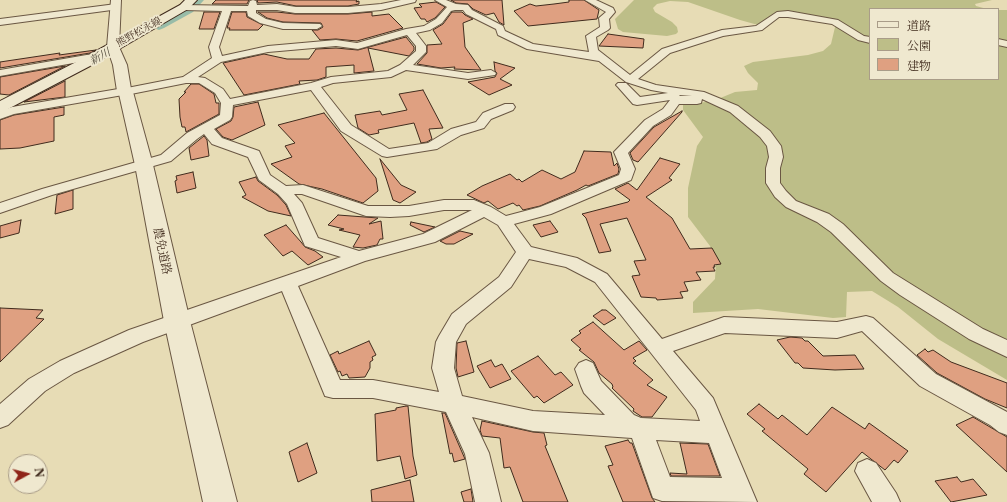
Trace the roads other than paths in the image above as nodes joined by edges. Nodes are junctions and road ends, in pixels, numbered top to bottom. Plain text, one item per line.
1 (407, 0) edge
2 (439, 0) edge
3 (589, 0) edge
4 (116, 3) edge
5 (253, 4) edge
6 (190, 5) edge
7 (455, 7) junction
8 (227, 9) junction
9 (324, 9) junction
10 (0, 22) edge
11 (317, 26) junction
12 (409, 31) junction
13 (869, 40) edge
14 (311, 44) junction
15 (110, 51) junction
16 (218, 59) junction
17 (604, 60) junction
18 (404, 67) junction
19 (0, 73) edge
20 (491, 73) dead end
21 (186, 80) junction
22 (626, 82) junction
23 (314, 86) junction
24 (125, 91) junction
25 (701, 100) junction
26 (227, 102) junction
27 (726, 105) junction
28 (0, 106) edge
29 (509, 107) dead end
30 (0, 115) edge
31 (206, 128) junction
32 (144, 164) junction
33 (283, 191) junction
34 (0, 208) edge
35 (485, 210) junction
36 (504, 221) junction
37 (525, 252) junction
38 (359, 257) junction
39 (287, 282) junction
40 (176, 321) junction
41 (659, 348) junction
42 (1007, 349) edge
43 (586, 369) dead end
44 (453, 403) junction
45 (0, 418) edge
46 (1007, 425) edge
47 (640, 428) junction
48 (716, 433) junction
49 (867, 471) dead end
50 (742, 497) edge
51 (220, 502) edge
52 (488, 502) edge
53 (887, 502) edge

1 - 9 street
2 - 7 street
3 - 17 street
4 - 10 street
4 - 15 street, 農免道路
5 - 8 street
5 - 9 street
5 - 11 street
6 - 8 street
6 - 15 street, 熊野松永線
7 - 12 street
7 - 17 street
8 - 16 street
9 - 11 street
11 - 14 street
12 - 14 street
12 - 18 street
13 - 22 street
14 - 16 street
15 - 19 street
15 - 24 street, 農免道路
15 - 28 street, 熊野松永線
16 - 21 street
17 - 22 street
18 - 20 street
18 - 23 street
21 - 24 street
21 - 26 street
22 - 25 street
22 - 27 street
23 - 26 street
23 - 29 street
24 - 30 street
24 - 32 street, 農免道路
25 - 27 street
25 - 36 street
26 - 31 street
27 - 42 street
31 - 32 street
31 - 33 street
32 - 34 street
32 - 40 street, 農免道路
33 - 35 street
33 - 38 street
35 - 36 street
35 - 38 street
36 - 37 street
37 - 41 street
37 - 44 street
38 - 39 street
39 - 40 street
39 - 44 street
40 - 45 street
40 - 51 street, 農免道路
41 - 46 street
41 - 48 street
43 - 47 street
44 - 47 street
44 - 52 street
47 - 48 street
47 - 50 street
48 - 50 street
49 - 53 street

